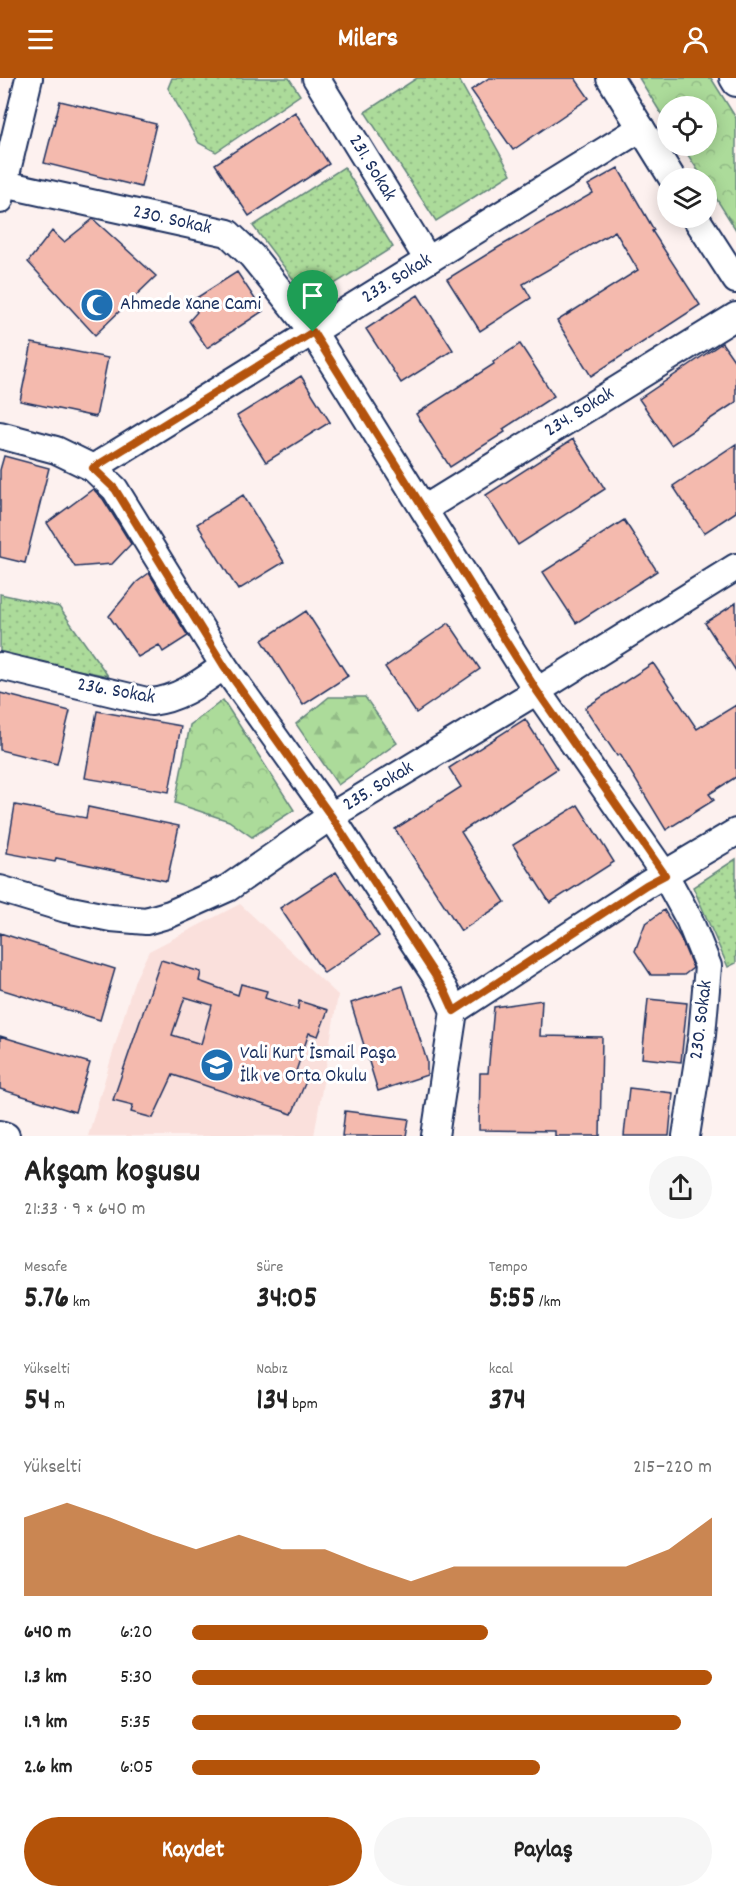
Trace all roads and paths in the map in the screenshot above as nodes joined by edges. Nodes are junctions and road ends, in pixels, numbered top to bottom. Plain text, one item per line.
1 (29, 78) edge
2 (316, 78) edge
3 (610, 78) edge
4 (733, 78) edge
5 (736, 83) edge
6 (641, 128) junction
7 (666, 168) edge
8 (2, 192) edge
9 (702, 228) edge
10 (428, 260) junction
11 (736, 280) edge
12 (736, 316) edge
13 (313, 332) junction
14 (0, 435) edge
15 (93, 468) junction
16 (424, 509) junction
17 (736, 567) edge
18 (0, 666) edge
19 (224, 666) junction
20 (537, 691) junction
21 (331, 816) junction
22 (736, 831) edge
23 (665, 875) junction
24 (0, 889) edge
25 (454, 1011) junction
26 (0, 1134) edge
27 (6, 1136) edge
28 (435, 1136) edge
29 (686, 1136) edge

1 - 8 street
2 - 10 street, 231. Sokak
3 - 6 street
4 - 5 street
6 - 7 street
6 - 10 street, 233. Sokak
8 - 13 street, 230. Sokak
9 - 11 street
10 - 13 street, 233. Sokak
12 - 16 street, 234. Sokak
13 - 15 street, 233. Sokak
13 - 16 street, 230. Sokak
14 - 15 street
15 - 19 street
16 - 20 street, 230. Sokak
17 - 20 street, 235. Sokak
18 - 19 street, 236. Sokak
19 - 21 street
20 - 21 street, 235. Sokak
20 - 23 street, 230. Sokak
21 - 24 street, 235. Sokak
21 - 25 street
22 - 23 street
23 - 25 street
23 - 29 street, 230. Sokak
25 - 28 street
26 - 27 street

